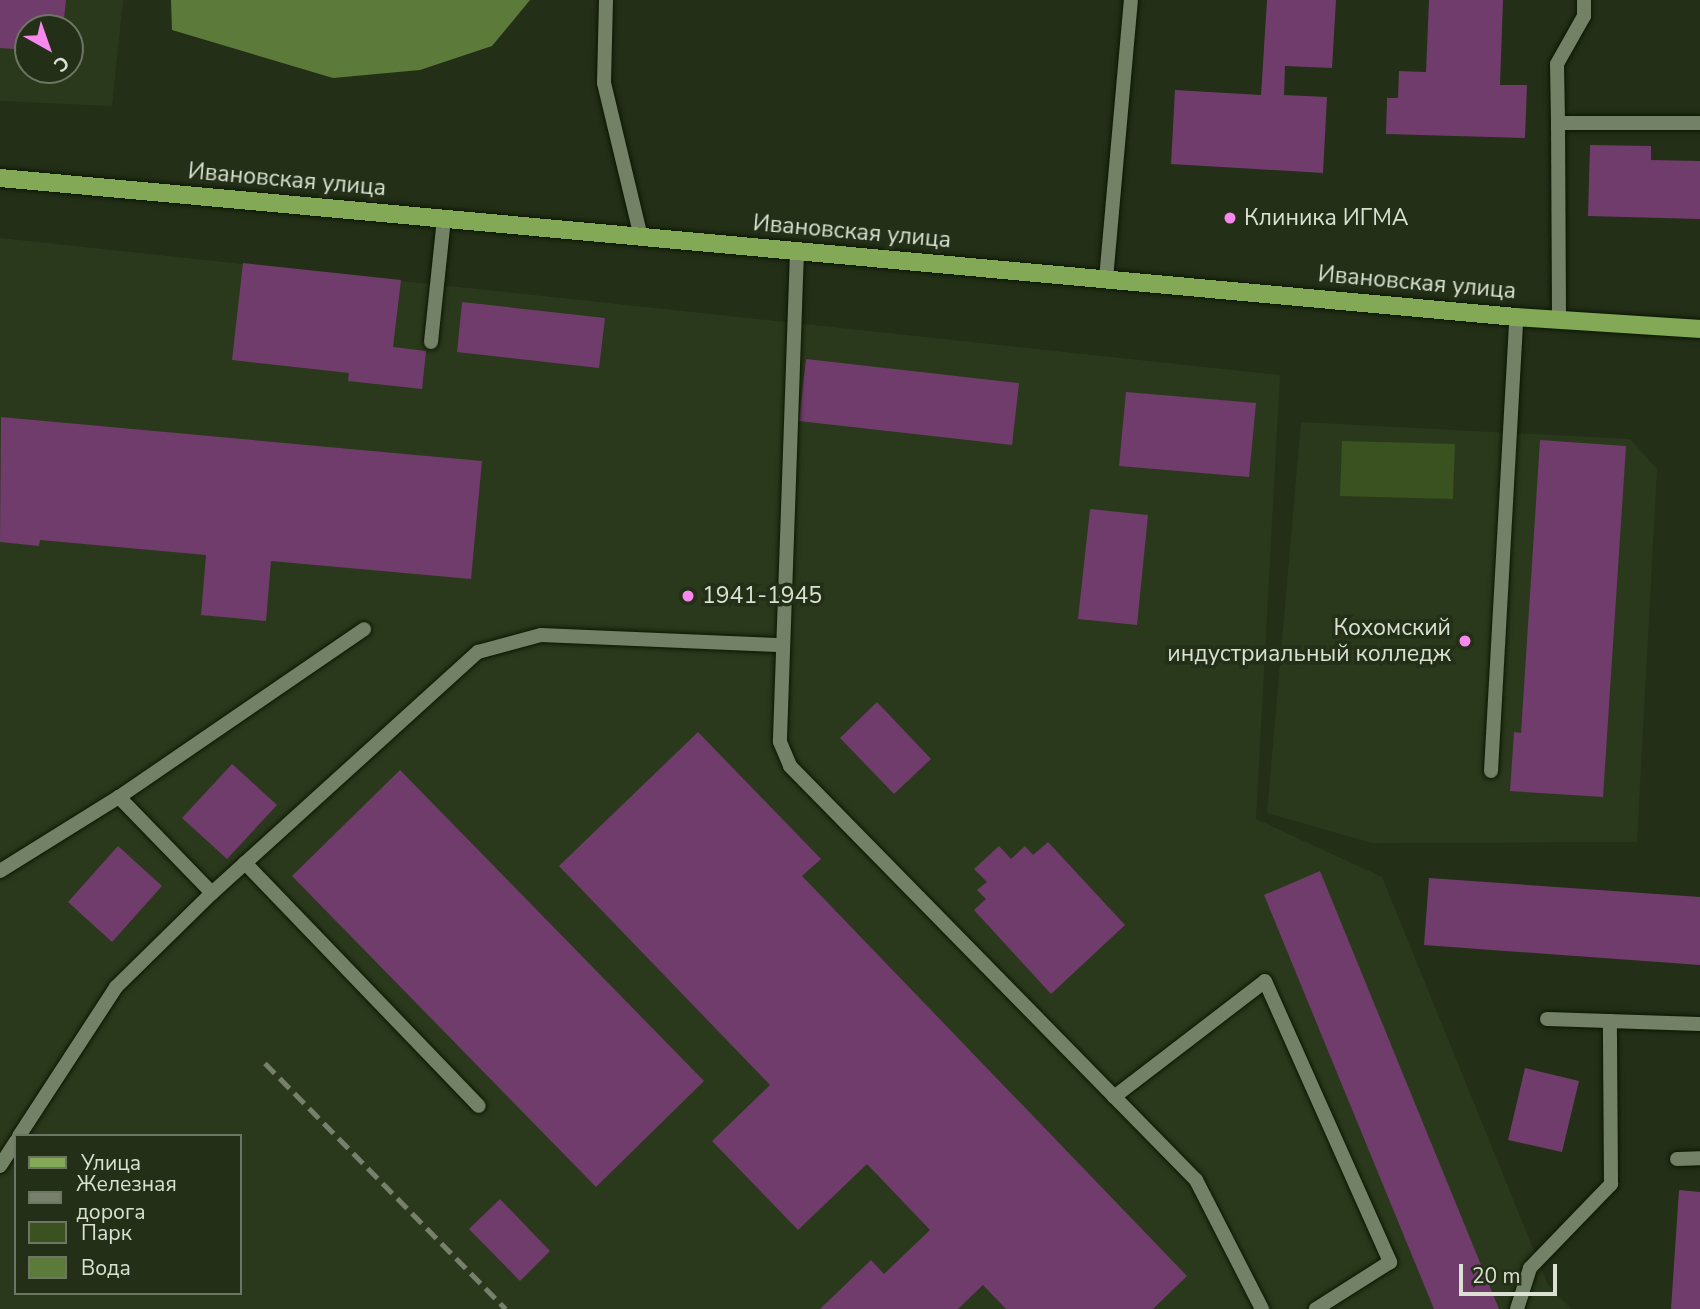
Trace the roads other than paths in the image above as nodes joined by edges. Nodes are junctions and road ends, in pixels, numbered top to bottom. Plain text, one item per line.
1 (606, 0) edge
2 (1131, 0) edge
3 (1584, 0) edge
4 (1700, 122) edge
5 (1558, 123) junction
6 (0, 178) edge
7 (444, 219) junction
8 (641, 237) junction
9 (797, 251) junction
10 (1106, 279) junction
11 (1517, 317) junction
12 (1559, 320) junction
13 (1700, 329) edge
14 (431, 342) dead end
15 (364, 629) dead end
16 (783, 645) junction
17 (1491, 771) dead end
18 (119, 797) junction
19 (245, 863) junction
20 (0, 871) edge
21 (212, 893) junction
22 (1547, 1019) dead end
23 (1610, 1021) junction
24 (1700, 1024) edge
25 (1114, 1097) junction
26 (479, 1106) dead end
27 (20, 1134) edge
28 (14, 1144) edge
29 (1700, 1158) edge
30 (1677, 1159) dead end
31 (0, 1166) edge
32 (1262, 1309) edge
33 (1316, 1309) edge
34 (1517, 1309) edge

1 - 8 lane
2 - 10 lane
3 - 5 lane
4 - 5 lane
5 - 12 lane
6 - 7 main road, Ивановская улица
7 - 8 main road, Ивановская улица
7 - 14 lane
8 - 9 main road, Ивановская улица
9 - 10 main road, Ивановская улица
9 - 16 lane
10 - 11 main road, Ивановская улица
11 - 12 main road, Ивановская улица
11 - 17 lane
12 - 13 main road, Ивановская улица
15 - 18 lane
16 - 19 lane
16 - 25 lane
18 - 20 lane
18 - 21 lane
19 - 21 lane
19 - 26 lane
21 - 27 lane
22 - 23 lane
23 - 24 lane
23 - 34 lane
25 - 32 lane
25 - 33 lane
28 - 31 lane
29 - 30 lane

